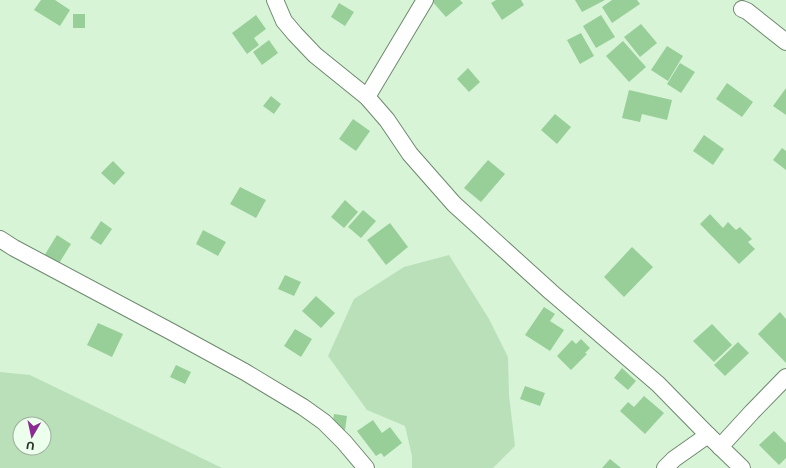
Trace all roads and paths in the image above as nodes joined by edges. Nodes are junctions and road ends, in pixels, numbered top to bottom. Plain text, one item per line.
1 (275, 0) edge
2 (425, 0) edge
3 (742, 9) dead end
4 (786, 42) edge
5 (367, 97) junction
6 (0, 239) edge
7 (786, 377) edge
8 (708, 435) junction
9 (720, 448) junction
10 (366, 468) edge
11 (665, 468) edge
12 (742, 468) edge

1 - 5 street
2 - 5 street
3 - 4 street
5 - 8 street
6 - 10 street
7 - 9 street
8 - 9 street
8 - 11 street
9 - 12 street

